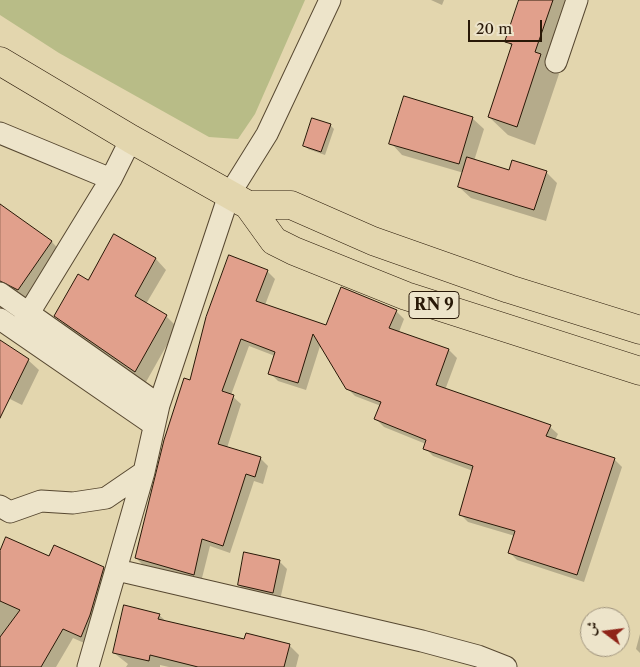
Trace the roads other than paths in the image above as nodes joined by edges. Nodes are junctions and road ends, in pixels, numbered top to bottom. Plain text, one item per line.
1 (330, 0) edge
2 (577, 0) edge
3 (0, 61) edge
4 (556, 62) dead end
5 (0, 133) edge
6 (131, 139) junction
7 (111, 180) junction
8 (239, 200) junction
9 (0, 293) edge
10 (0, 319) edge
11 (24, 322) junction
12 (639, 325) edge
13 (640, 371) edge
14 (156, 415) junction
15 (144, 472) junction
16 (3, 515) edge
17 (118, 570) junction
18 (88, 667) edge
19 (506, 667) edge

1 - 8 street
2 - 4 street
3 - 6 main road, RN 9
5 - 7 street
6 - 7 street
6 - 8 main road, RN 9
7 - 11 street
8 - 12 main road, RN 9
8 - 13 main road, RN 9
8 - 14 street
9 - 11 street
10 - 11 street
11 - 14 street
14 - 15 street
15 - 16 street
15 - 17 street
17 - 18 street
17 - 19 street

